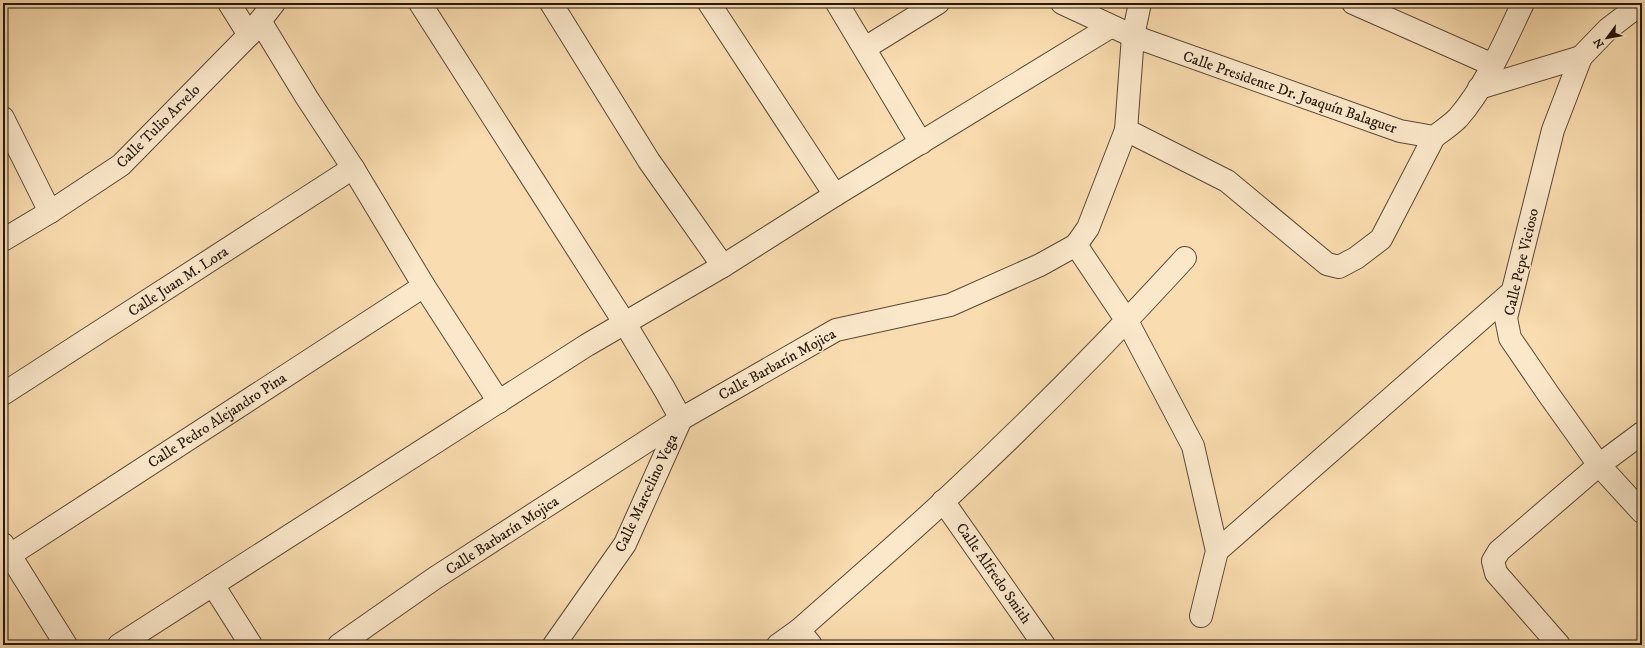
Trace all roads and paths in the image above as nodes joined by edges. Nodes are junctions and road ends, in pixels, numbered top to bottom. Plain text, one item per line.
1 (229, 3) edge
2 (274, 3) edge
3 (420, 3) edge
4 (550, 3) edge
5 (709, 3) edge
6 (837, 3) edge
7 (938, 3) edge
8 (1062, 3) edge
9 (1140, 3) edge
10 (1353, 3) edge
11 (1523, 3) edge
12 (1642, 3) edge
13 (1110, 26) junction
14 (255, 28) junction
15 (1133, 36) junction
16 (864, 48) junction
17 (1581, 57) junction
18 (1493, 65) junction
19 (1479, 88) junction
20 (3, 118) edge
21 (1126, 130) junction
22 (1434, 137) junction
23 (921, 143) junction
24 (353, 168) junction
25 (835, 195) junction
26 (50, 212) junction
27 (3, 240) edge
28 (1076, 245) junction
29 (1185, 258) dead end
30 (723, 266) junction
31 (424, 286) junction
32 (1512, 292) junction
33 (1127, 321) junction
34 (624, 322) junction
35 (3, 394) edge
36 (499, 402) junction
37 (681, 419) junction
38 (1642, 433) edge
39 (1599, 465) junction
40 (944, 501) junction
41 (1642, 512) edge
42 (6, 549) edge
43 (1217, 551) junction
44 (213, 585) junction
45 (1201, 616) dead end
46 (805, 637) edge
47 (66, 645) edge
48 (119, 645) edge
49 (251, 645) edge
50 (339, 645) edge
51 (554, 645) edge
52 (778, 645) edge
53 (1044, 645) edge
54 (1559, 645) edge

1 - 14 street
2 - 14 street, Calle Tulio Arvelo
3 - 34 street
4 - 30 street
5 - 25 street
6 - 16 street
7 - 16 street
8 - 13 street, Calle Presidente Dr. Joaquín Balaguer
9 - 15 street, Calle Barbarín Mojica
10 - 18 street
11 - 18 street
12 - 17 street, Calle Pepe Vicioso
13 - 15 street, Calle Presidente Dr. Joaquín Balaguer
13 - 23 street
14 - 24 street
14 - 26 street, Calle Tulio Arvelo
15 - 21 street, Calle Barbarín Mojica
15 - 22 street, Calle Presidente Dr. Joaquín Balaguer
16 - 23 street
17 - 19 street
17 - 32 street, Calle Pepe Vicioso
18 - 19 street
19 - 22 street
20 - 26 street
21 - 22 street
21 - 28 street, Calle Barbarín Mojica
23 - 25 street
24 - 31 street
24 - 35 street, Calle Juan M. Lora
25 - 30 street
26 - 27 street, Calle Tulio Arvelo
28 - 33 street
28 - 37 street, Calle Barbarín Mojica
29 - 33 street
30 - 34 street
31 - 36 street
31 - 42 street, Calle Pedro Alejandro Pina
32 - 39 street, Calle Pepe Vicioso
32 - 43 street
33 - 40 street
33 - 43 street
34 - 36 street
34 - 37 street
36 - 44 street
37 - 50 street, Calle Barbarín Mojica
37 - 51 street, Calle Marcelino Vega
38 - 39 street
39 - 41 street, Calle Pepe Vicioso
39 - 54 street
40 - 46 street
40 - 53 street, Calle Alfredo Smith
42 - 47 street
43 - 45 street
44 - 48 street
44 - 49 street
46 - 52 street

